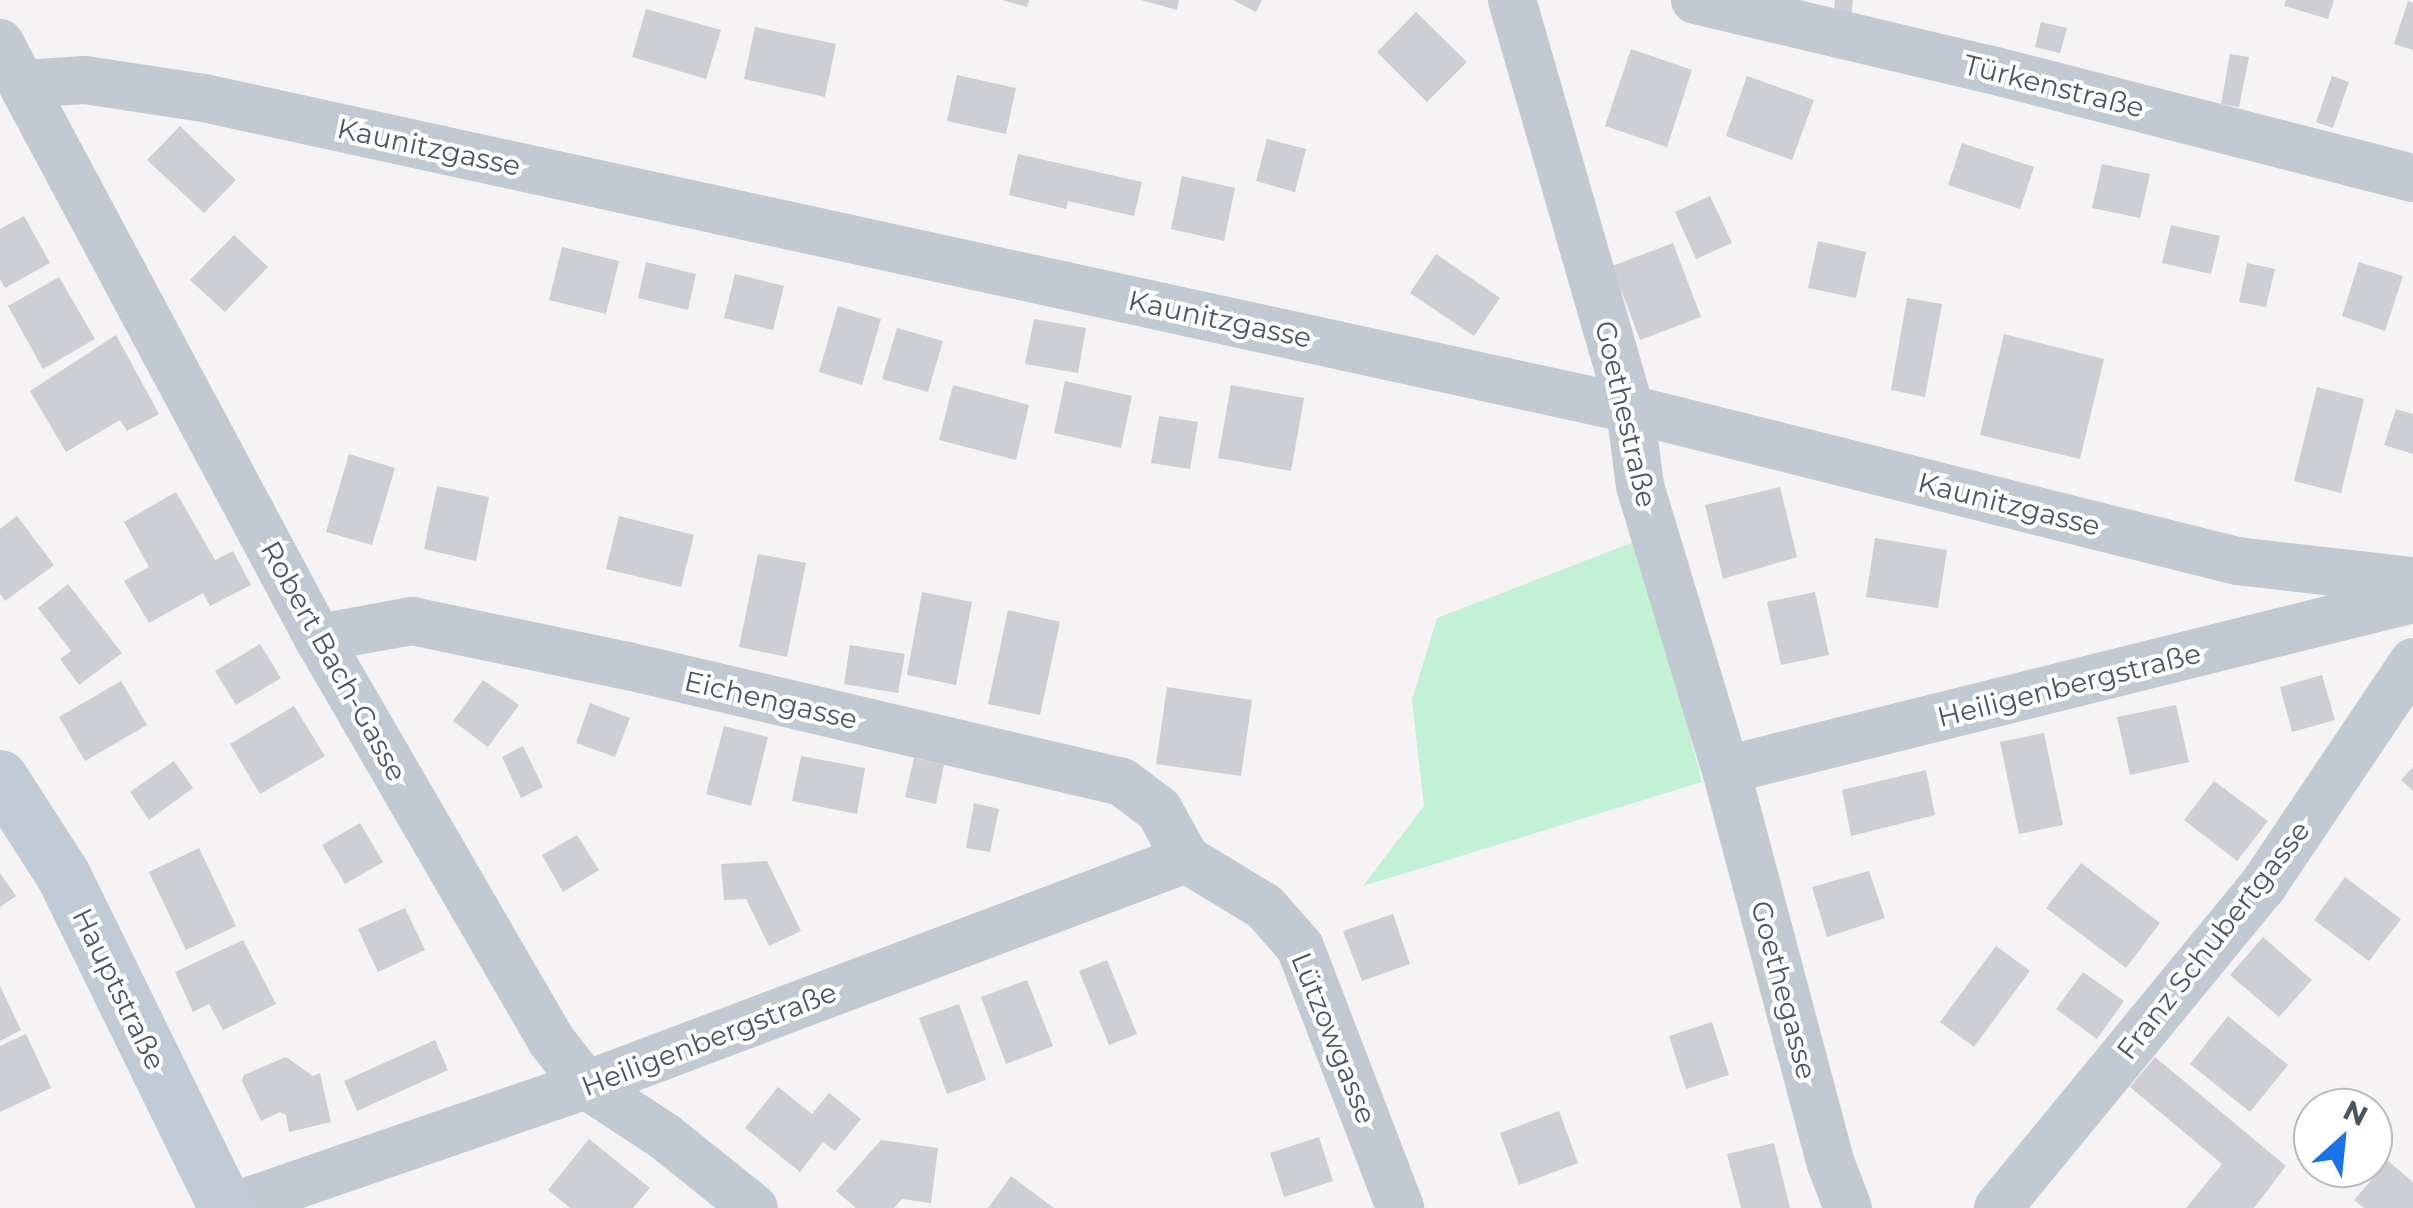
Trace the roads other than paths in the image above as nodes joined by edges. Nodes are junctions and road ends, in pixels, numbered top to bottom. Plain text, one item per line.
1 (1512, 0) edge
2 (1694, 0) edge
3 (0, 44) edge
4 (24, 84) junction
5 (2413, 178) edge
6 (1630, 409) junction
7 (2413, 581) edge
8 (2413, 600) edge
9 (318, 638) junction
10 (2413, 662) edge
11 (1726, 770) junction
12 (0, 777) edge
13 (1186, 859) junction
14 (586, 1086) junction
15 (227, 1208) edge
16 (754, 1208) edge
17 (1400, 1208) edge
18 (1848, 1208) edge
19 (1998, 1208) edge

1 - 6 street, Goethestraße
2 - 5 street, Türkenstraße
3 - 4 street, Robert Bach-Gasse
4 - 6 street, Kaunitzgasse
4 - 9 street, Robert Bach-Gasse
6 - 7 street, Kaunitzgasse
6 - 11 street, Goethestraße
8 - 11 street, Heiligenbergstraße
9 - 13 street, Eichengasse
9 - 14 street, Robert Bach-Gasse
10 - 19 street, Franz Schubertgasse
11 - 18 street, Goethegasse
12 - 15 main road, Hauptstraße
13 - 14 street, Heiligenbergstraße
13 - 17 street, Lützowgasse
14 - 15 street, Heiligenbergstraße
14 - 16 street, Robert Bach-Gasse

